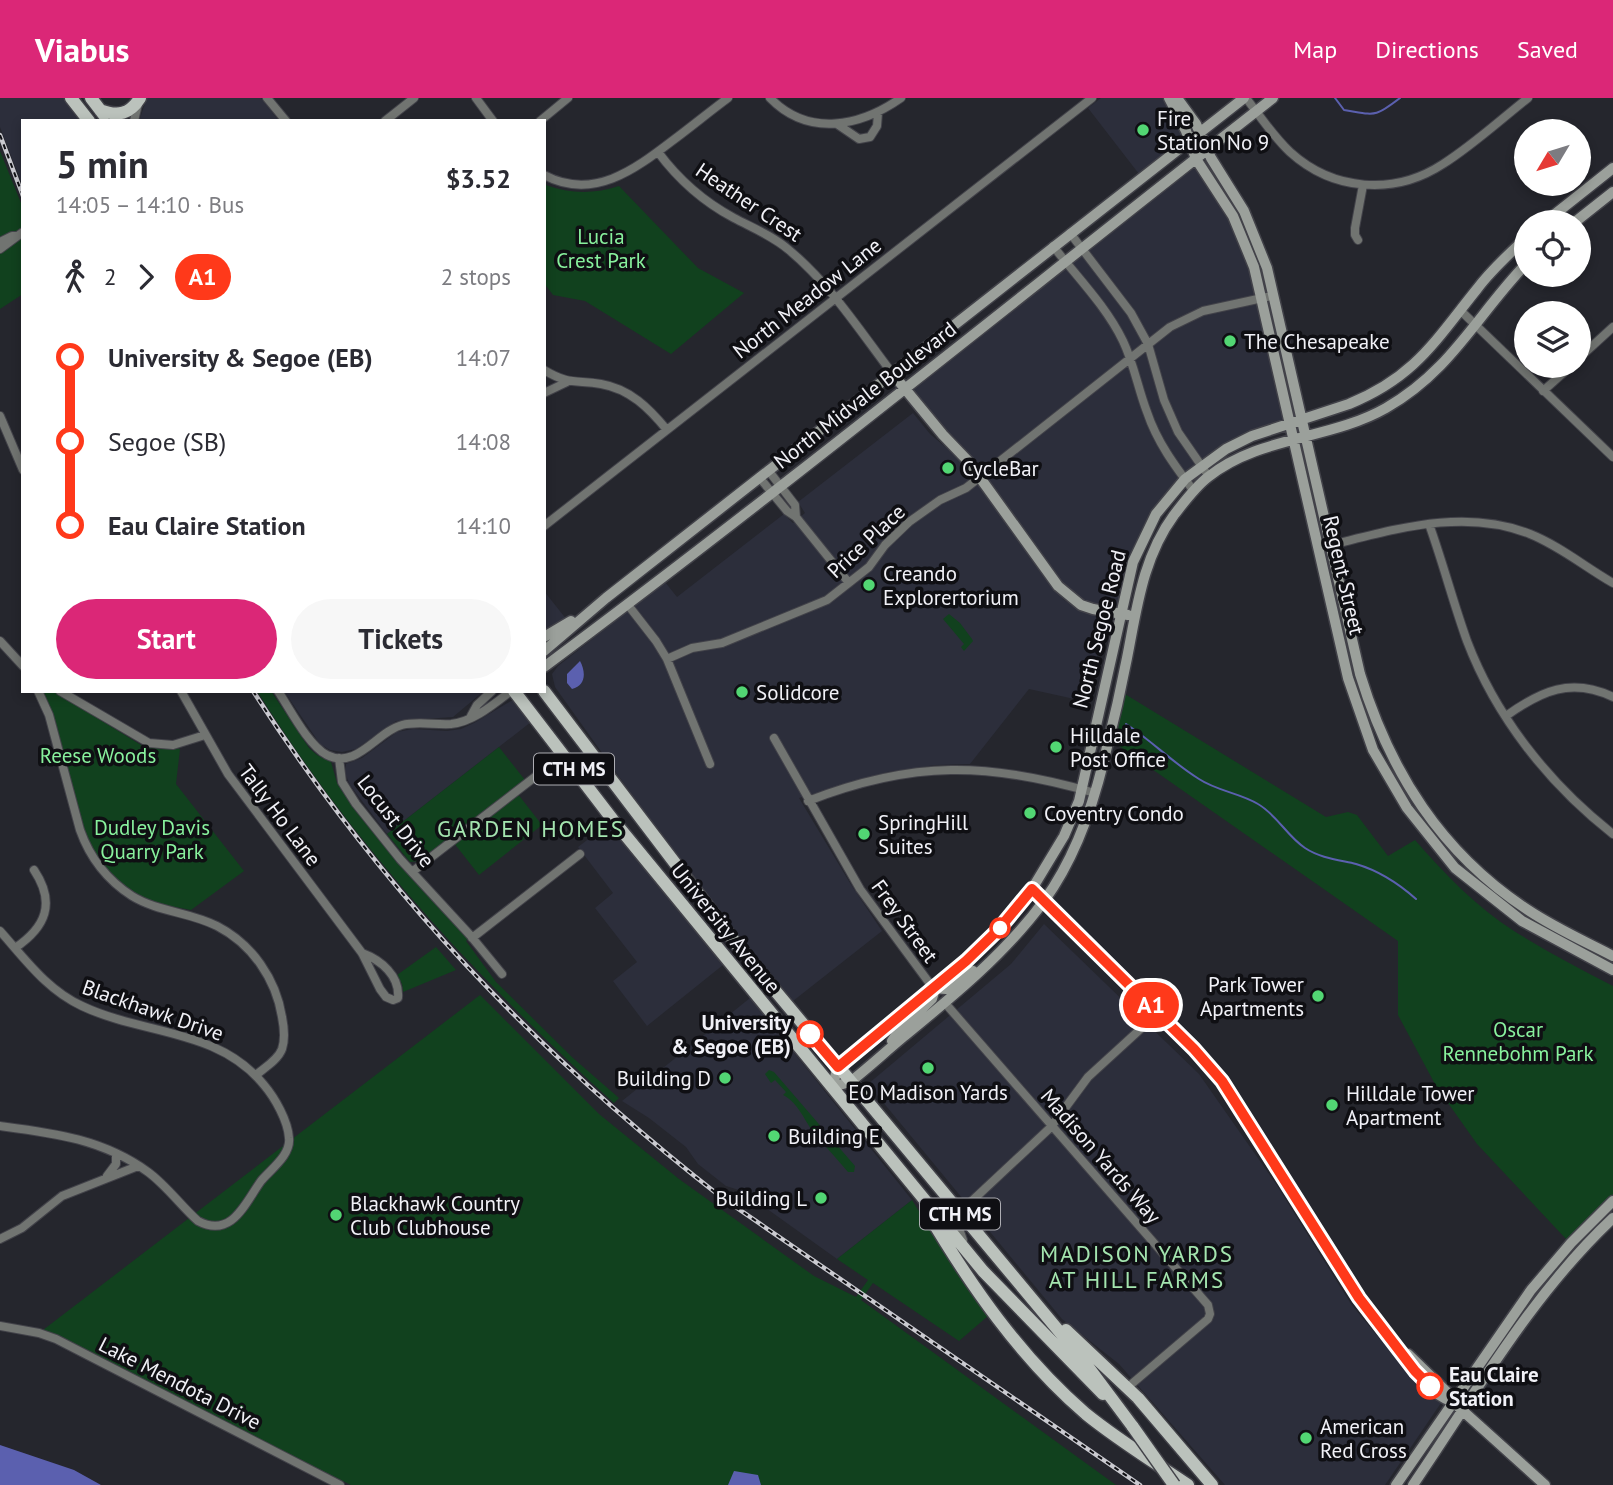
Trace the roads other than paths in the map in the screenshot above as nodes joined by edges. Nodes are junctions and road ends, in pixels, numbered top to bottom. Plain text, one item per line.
1 (71, 98) edge
2 (91, 98) edge
3 (140, 98) edge
4 (267, 98) edge
5 (414, 98) edge
6 (476, 98) edge
7 (568, 98) edge
8 (728, 98) edge
9 (770, 98) edge
10 (901, 98) edge
11 (1091, 98) edge
12 (1169, 98) edge
13 (1177, 98) edge
14 (1245, 98) edge
15 (1273, 98) edge
16 (1528, 98) edge
17 (1256, 111) junction
18 (878, 113) junction
19 (105, 116) edge
20 (87, 119) edge
21 (135, 119) edge
22 (284, 119) edge
23 (388, 119) edge
24 (492, 119) edge
25 (542, 119) edge
26 (837, 124) junction
27 (1201, 132) junction
28 (1189, 141) junction
29 (1207, 150) junction
30 (658, 152) junction
31 (1196, 159) junction
32 (1613, 168) edge
33 (546, 176) edge
34 (1363, 185) junction
35 (1613, 192) edge
36 (1560, 210) edge
37 (1590, 210) edge
38 (1070, 233) junction
39 (20, 234) edge
40 (1358, 240) dead end
41 (0, 242) edge
42 (1053, 246) junction
43 (0, 249) edge
44 (1083, 249) junction
45 (1514, 250) edge
46 (1066, 263) junction
47 (1514, 277) edge
48 (1267, 297) junction
49 (834, 298) junction
50 (1461, 311) junction
51 (1476, 327) junction
52 (1613, 327) edge
53 (1148, 344) junction
54 (1591, 347) edge
55 (1130, 358) junction
56 (546, 371) edge
57 (892, 373) junction
58 (1558, 378) edge
59 (567, 382) junction
60 (905, 388) junction
61 (1543, 391) junction
62 (546, 392) edge
63 (0, 416) edge
64 (1303, 421) junction
65 (1290, 425) junction
66 (667, 430) junction
67 (1306, 437) junction
68 (1294, 440) junction
69 (1613, 457) edge
70 (21, 465) edge
71 (1201, 466) junction
72 (764, 473) junction
73 (1209, 476) junction
74 (979, 477) junction
75 (1185, 479) junction
76 (775, 489) junction
77 (1193, 490) junction
78 (546, 524) edge
79 (1429, 524) junction
80 (1331, 545) junction
81 (1318, 548) junction
82 (849, 583) junction
83 (1613, 583) edge
84 (628, 605) junction
85 (594, 607) junction
86 (1121, 614) junction
87 (1134, 616) junction
88 (546, 636) edge
89 (0, 641) edge
90 (546, 649) edge
91 (667, 659) junction
92 (21, 664) edge
93 (546, 666) edge
94 (39, 693) edge
95 (63, 693) edge
96 (181, 693) edge
97 (279, 693) edge
98 (490, 693) edge
99 (510, 693) edge
100 (515, 693) edge
101 (546, 693) edge
102 (1613, 697) edge
103 (471, 716) junction
104 (1506, 716) junction
105 (205, 735) junction
106 (774, 738) dead end
107 (339, 758) junction
108 (553, 763) dead end
109 (710, 764) dead end
110 (1082, 790) junction
111 (1095, 793) junction
112 (808, 801) junction
113 (1613, 834) edge
114 (1059, 844) junction
115 (580, 854) dead end
116 (34, 870) dead end
117 (412, 872) junction
118 (1032, 889) junction
119 (1045, 900) junction
120 (0, 931) edge
121 (472, 938) junction
122 (15, 948) junction
123 (1000, 950) junction
124 (362, 953) junction
125 (1612, 964) edge
126 (502, 974) dead end
127 (933, 988) junction
128 (945, 1003) junction
129 (1158, 1013) junction
130 (885, 1052) junction
131 (838, 1067) junction
132 (256, 1075) junction
133 (850, 1082) junction
134 (832, 1087) junction
135 (861, 1121) junction
136 (0, 1126) edge
137 (1051, 1126) junction
138 (116, 1154) junction
139 (138, 1166) junction
140 (105, 1177) junction
141 (923, 1197) junction
142 (1613, 1201) edge
143 (959, 1213) junction
144 (1613, 1217) edge
145 (0, 1239) edge
146 (971, 1257) junction
147 (1035, 1302) junction
148 (0, 1326) edge
149 (1128, 1387) junction
150 (1112, 1401) junction
151 (1453, 1402) junction
152 (1462, 1410) junction
153 (340, 1485) edge
154 (1174, 1485) edge
155 (1188, 1485) edge
156 (1212, 1485) edge
157 (1396, 1485) edge
158 (1413, 1485) edge
159 (1545, 1485) edge

1 - 20 main road
2 - 19 main road
3 - 19 main road
3 - 21 street
4 - 22 street
5 - 23 street
6 - 24 street
7 - 25 street
8 - 30 street
9 - 26 street
10 - 18 street
11 - 49 street, North Meadow Lane
12 - 28 street, Regent Street
13 - 27 street, Regent Street
14 - 17 street
14 - 27 street, North Midvale Boulevard
15 - 17 street, North Midvale Boulevard
16 - 34 street
17 - 29 street, North Midvale Boulevard
17 - 34 street
18 - 26 street
18 - 26 street
27 - 28 street, North Midvale Boulevard
27 - 29 street, Regent Street
28 - 31 street, Regent Street
28 - 38 street, North Midvale Boulevard
29 - 31 street, North Midvale Boulevard
29 - 48 street, Regent Street
30 - 33 street
30 - 49 street, Heather Crest
31 - 44 street, North Midvale Boulevard
31 - 48 street, Regent Street
32 - 36 street
34 - 40 street
35 - 37 street
38 - 42 street, North Midvale Boulevard
38 - 44 street
39 - 41 street
39 - 43 street
42 - 46 street
42 - 57 street, North Midvale Boulevard
44 - 46 street, North Midvale Boulevard
44 - 53 street
45 - 50 street, North Segoe Road
46 - 55 street
46 - 60 street, North Midvale Boulevard
47 - 51 street, North Segoe Road
48 - 53 street, Price Place
48 - 64 street, Regent Street
48 - 65 street, Regent Street
49 - 57 street, Heather Crest
49 - 66 street, North Meadow Lane
50 - 51 street
50 - 64 street, North Segoe Road
51 - 61 street
51 - 67 street, North Segoe Road
52 - 54 street
53 - 55 street, Price Place
53 - 71 street
55 - 74 street, Price Place
55 - 75 street
56 - 59 street
57 - 60 street, Heather Crest
57 - 72 street, North Midvale Boulevard
58 - 61 street
59 - 62 street
59 - 66 street
60 - 74 street, Heather Crest
60 - 76 street, North Midvale Boulevard
61 - 69 street
63 - 70 street
64 - 65 street, North Segoe Road
64 - 67 street, Regent Street
65 - 68 street, Regent Street
65 - 71 street, North Segoe Road
66 - 78 street, North Meadow Lane
67 - 68 street, North Segoe Road
67 - 80 street, Regent Street
68 - 73 street, North Segoe Road
68 - 81 street, Regent Street
71 - 73 street
71 - 75 street, North Segoe Road
72 - 76 street
72 - 85 street, North Midvale Boulevard
73 - 77 street, North Segoe Road
74 - 82 street, Price Place
74 - 86 street, Heather Crest
75 - 77 street
75 - 86 street, North Segoe Road
76 - 82 street
76 - 84 street, North Midvale Boulevard
77 - 87 street, North Segoe Road
79 - 80 street
79 - 83 street
79 - 104 street
80 - 81 street
80 - 125 street, Regent Street
81 - 125 street, Regent Street
82 - 91 street, Price Place
84 - 91 street
84 - 93 street, North Midvale Boulevard
85 - 88 street
85 - 90 street, North Midvale Boulevard
86 - 87 street, Heather Crest
86 - 110 street, North Segoe Road
87 - 111 street, North Segoe Road
89 - 92 street
91 - 109 street
94 - 132 street
95 - 105 street
96 - 105 street, Tally Ho Lane
97 - 107 street, Locust Drive
98 - 103 street
99 - 103 street
100 - 134 main road, University Avenue / CTH MS
101 - 131 main road, University Avenue / CTH MS
102 - 104 street
103 - 107 street
104 - 113 street
105 - 124 street, Tally Ho Lane
106 - 112 street, Frey Street
107 - 117 street, Locust Drive
108 - 117 street
110 - 111 street
110 - 112 street
110 - 114 street, North Segoe Road
111 - 119 street, North Segoe Road
112 - 127 street, Frey Street
114 - 118 street, North Segoe Road
114 - 119 street
115 - 121 street
116 - 122 street
117 - 121 street, Locust Drive
118 - 119 street
118 - 127 street, North Segoe Road
119 - 123 street, North Segoe Road
119 - 129 street
120 - 122 street, Blackhawk Drive
121 - 126 street, Locust Drive
122 - 132 street, Blackhawk Drive
123 - 127 street
123 - 128 street, North Segoe Road
124 - 124 street, Tally Ho Lane
127 - 130 street
127 - 131 street, North Segoe Road
128 - 130 street, North Segoe Road
128 - 137 street, Madison Yards Way
129 - 137 street
129 - 151 street
130 - 133 street, North Segoe Road
131 - 133 main road, University Avenue / CTH MS
131 - 134 street
132 - 139 street, Blackhawk Drive
133 - 134 street, North Segoe Road
133 - 143 main road, University Avenue / CTH MS
134 - 135 main road, University Avenue / CTH MS
135 - 141 main road, University Avenue / CTH MS
135 - 155 main road
136 - 138 street
137 - 143 street
137 - 149 street, Madison Yards Way
138 - 139 street
138 - 140 street
139 - 140 street
140 - 145 street
141 - 143 street
141 - 146 main road, University Avenue / CTH MS
142 - 151 street
143 - 146 street
143 - 147 main road, University Avenue / CTH MS
144 - 152 street
146 - 150 main road, University Avenue / CTH MS
147 - 149 main road
147 - 150 main road, University Avenue / CTH MS
148 - 153 street, Lake Mendota Drive
149 - 156 main road
150 - 154 main road, University Avenue / CTH MS, bridge
151 - 152 street
151 - 157 street
152 - 158 street
152 - 159 street

